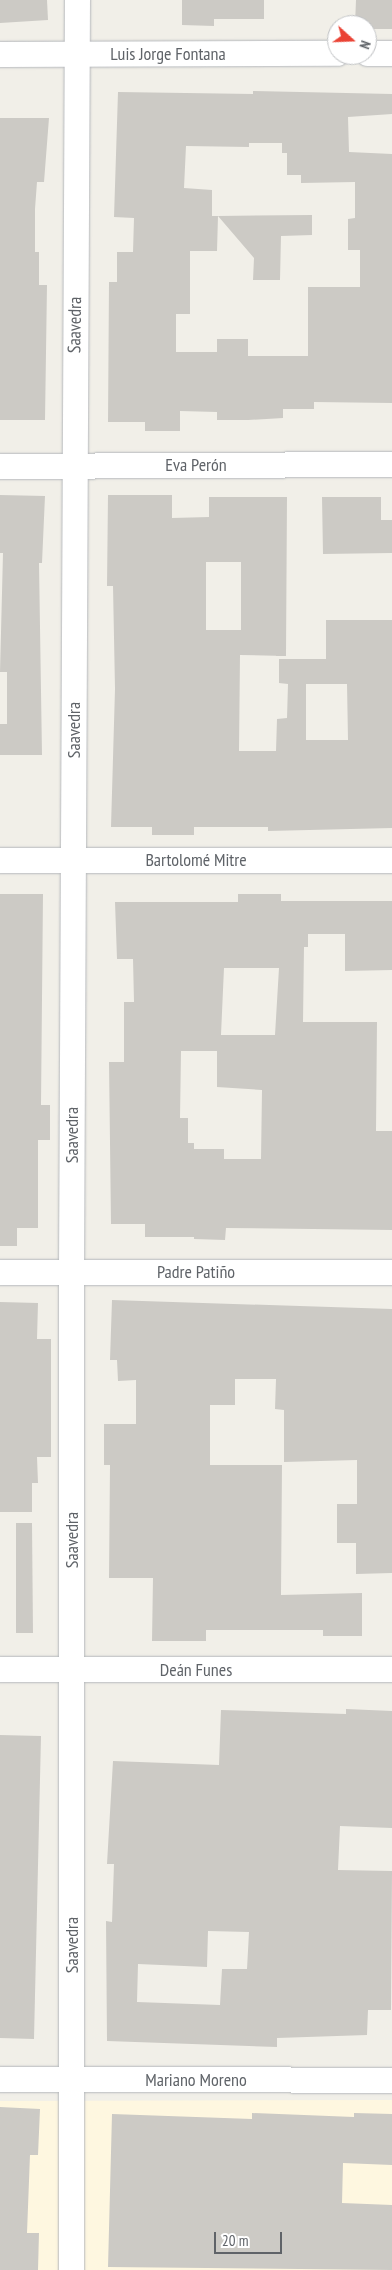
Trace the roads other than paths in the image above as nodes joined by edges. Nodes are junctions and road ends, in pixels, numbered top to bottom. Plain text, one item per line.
1 (77, 0) edge
2 (327, 53) edge
3 (377, 53) edge
4 (392, 53) edge
5 (0, 54) edge
6 (77, 54) junction
7 (392, 464) edge
8 (0, 466) edge
9 (74, 466) junction
10 (0, 860) edge
11 (74, 860) junction
12 (392, 860) edge
13 (71, 1271) junction
14 (0, 1272) edge
15 (392, 1272) edge
16 (0, 1669) edge
17 (392, 1669) edge
18 (73, 1670) junction
19 (0, 2079) edge
20 (72, 2079) junction
21 (392, 2080) edge
22 (72, 2270) edge

1 - 6 street, Saavedra
2 - 6 street, Luis Jorge Fontana
3 - 4 street
5 - 6 street, Luis Jorge Fontana
6 - 9 street, Saavedra
7 - 9 street, Eva Perón
8 - 9 street, Eva Perón
9 - 11 street, Saavedra
10 - 11 street, Bartolomé Mitre
11 - 12 street, Bartolomé Mitre
11 - 13 street, Saavedra
13 - 14 street, Padre Patiño
13 - 15 street, Padre Patiño
13 - 18 street, Saavedra
16 - 18 street, Deán Funes
17 - 18 street, Deán Funes
18 - 20 street, Saavedra
19 - 20 street, Mariano Moreno
20 - 21 street, Mariano Moreno
20 - 22 street, Saavedra

